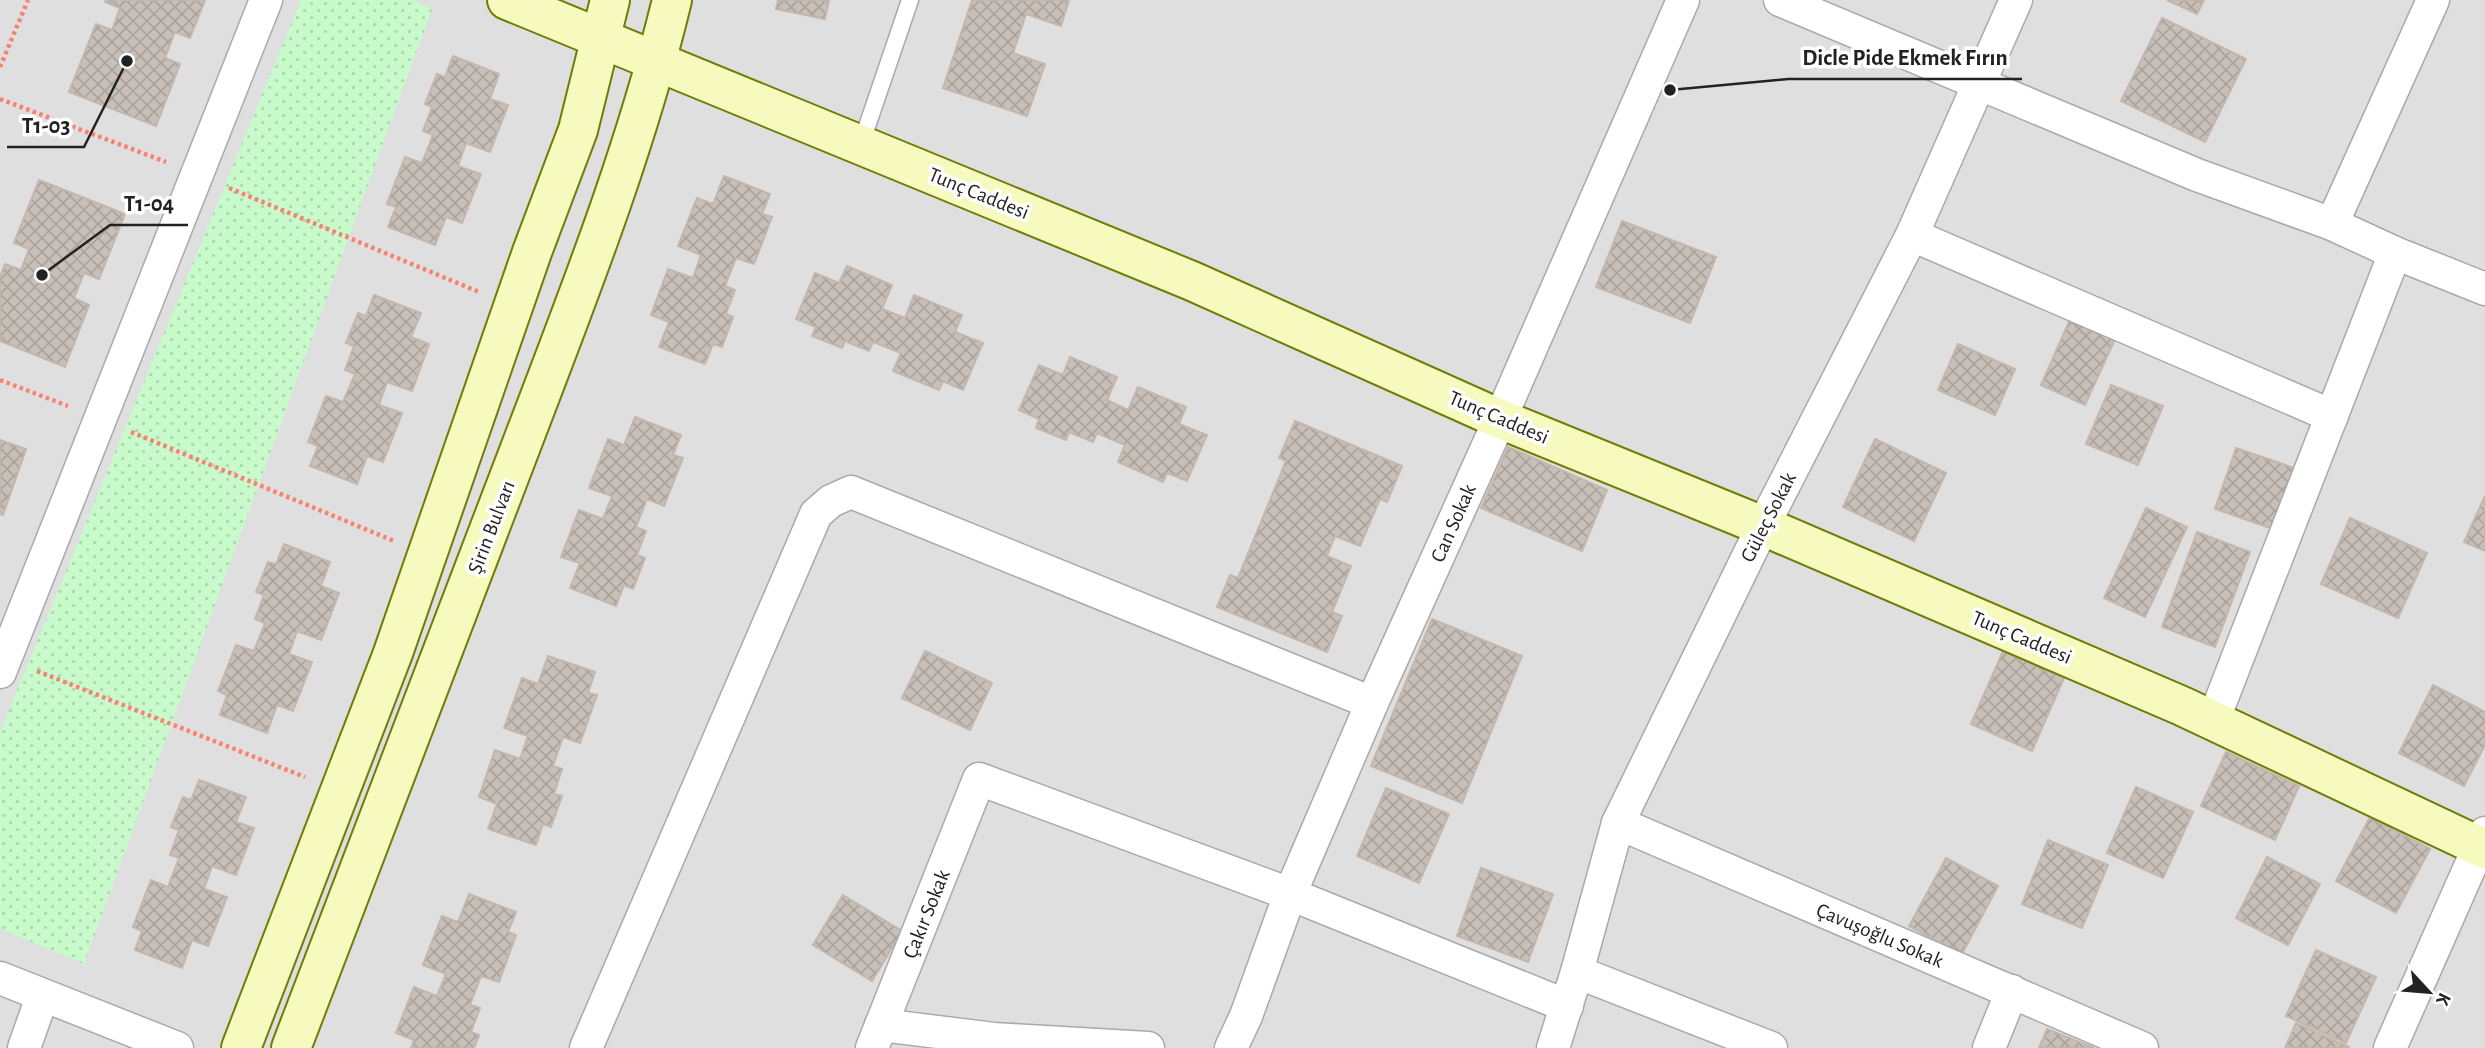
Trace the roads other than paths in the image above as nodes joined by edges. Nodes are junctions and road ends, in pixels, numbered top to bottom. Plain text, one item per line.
1 (266, 0) edge
2 (507, 0) edge
3 (610, 0) edge
4 (672, 0) edge
5 (910, 0) edge
6 (1683, 0) edge
7 (1780, 0) edge
8 (2016, 0) edge
9 (2433, 0) edge
10 (601, 40) junction
11 (657, 61) junction
12 (1978, 84) junction
13 (861, 144) junction
14 (2332, 224) junction
15 (1912, 235) junction
16 (2395, 253) junction
17 (2485, 289) edge
18 (2332, 416) junction
19 (1500, 419) junction
20 (1763, 526) junction
21 (3, 665) edge
22 (1372, 703) junction
23 (2213, 721) junction
24 (1618, 823) junction
25 (2483, 843) edge
26 (1290, 894) junction
27 (1577, 972) junction
28 (0, 978) edge
29 (2012, 991) junction
30 (42, 997) junction
31 (1567, 1006) junction
32 (877, 1036) edge
33 (24, 1048) edge
34 (177, 1048) edge
35 (240, 1048) edge
36 (291, 1048) edge
37 (586, 1048) edge
38 (1148, 1048) edge
39 (1231, 1048) edge
40 (1553, 1048) edge
41 (1771, 1048) edge
42 (1989, 1048) edge
43 (2142, 1048) edge
44 (2390, 1048) edge

1 - 21 street
2 - 10 main road, Tunç Caddesi
3 - 10 main road
4 - 11 main road, Şirin Bulvarı
5 - 13 lane
6 - 19 street, Can Sokak
7 - 12 street
8 - 12 street, Güleç Sokak
9 - 14 street
10 - 11 main road, Tunç Caddesi
10 - 35 main road
11 - 13 main road, Tunç Caddesi
11 - 36 main road, Şirin Bulvarı
12 - 14 street
12 - 15 street, Güleç Sokak
13 - 19 main road, Tunç Caddesi
14 - 16 street
15 - 18 street
15 - 20 street, Güleç Sokak
16 - 17 street
16 - 18 street
18 - 23 street
19 - 20 main road, Tunç Caddesi
19 - 22 street, Can Sokak
20 - 23 main road, Tunç Caddesi
20 - 24 street, Güleç Sokak
22 - 26 street, Can Sokak
22 - 37 street
23 - 25 main road, Tunç Caddesi
24 - 27 street, Güleç Sokak
24 - 29 street, Çavuşoğlu Sokak
25 - 44 street
26 - 31 street
26 - 32 street, Çakır Sokak
26 - 39 street, Can Sokak
27 - 31 street, Güleç Sokak
27 - 41 street
28 - 30 street
29 - 42 street
29 - 43 street, Çavuşoğlu Sokak
30 - 33 street
30 - 34 street
31 - 40 street, Güleç Sokak
32 - 38 street

